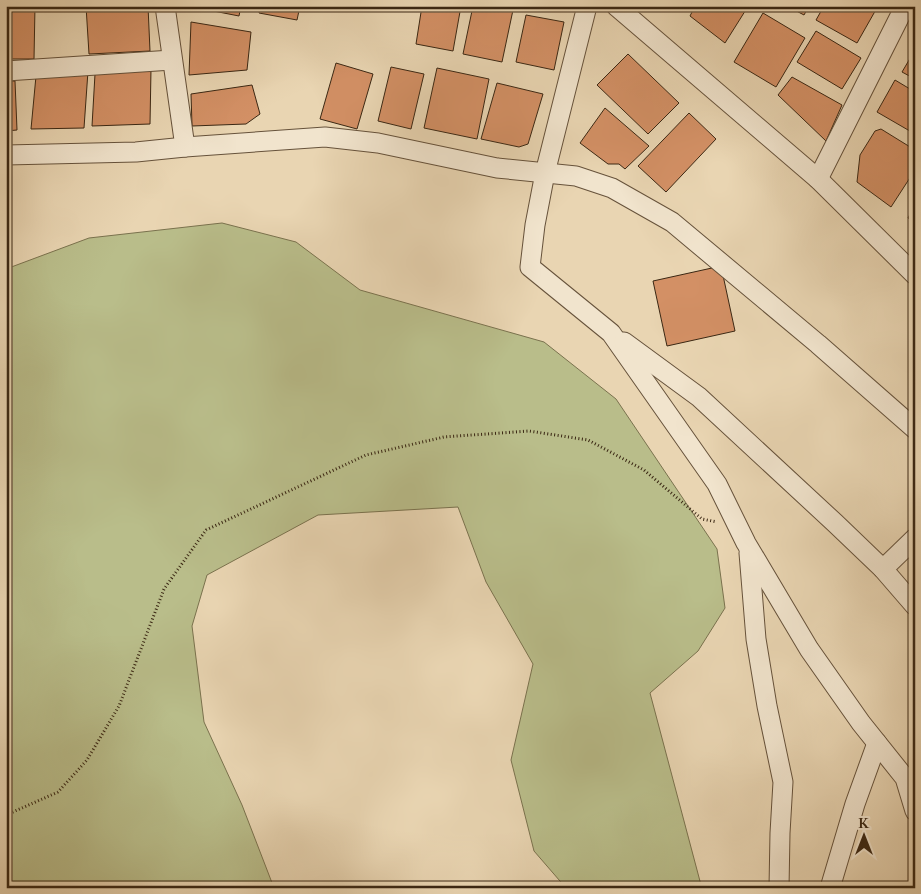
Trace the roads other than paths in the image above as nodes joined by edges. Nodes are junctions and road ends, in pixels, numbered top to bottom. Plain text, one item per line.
1 (165, 6) edge
2 (587, 6) edge
3 (616, 6) edge
4 (905, 6) edge
5 (172, 60) junction
6 (6, 71) edge
7 (185, 147) junction
8 (6, 155) edge
9 (545, 173) junction
10 (818, 179) junction
11 (915, 275) edge
12 (611, 332) junction
13 (915, 429) edge
14 (915, 538) edge
15 (749, 549) junction
16 (883, 570) junction
17 (915, 606) edge
18 (877, 743) junction
19 (915, 811) edge
20 (779, 888) edge
21 (830, 888) edge

1 - 5 street
2 - 9 street
3 - 10 street
4 - 10 street
5 - 6 street
5 - 7 street
7 - 8 street
7 - 9 street
9 - 12 street
9 - 13 street
10 - 11 street
12 - 15 street
12 - 16 street
14 - 16 street
15 - 18 street
15 - 20 street
16 - 17 street
18 - 19 street
18 - 21 street

